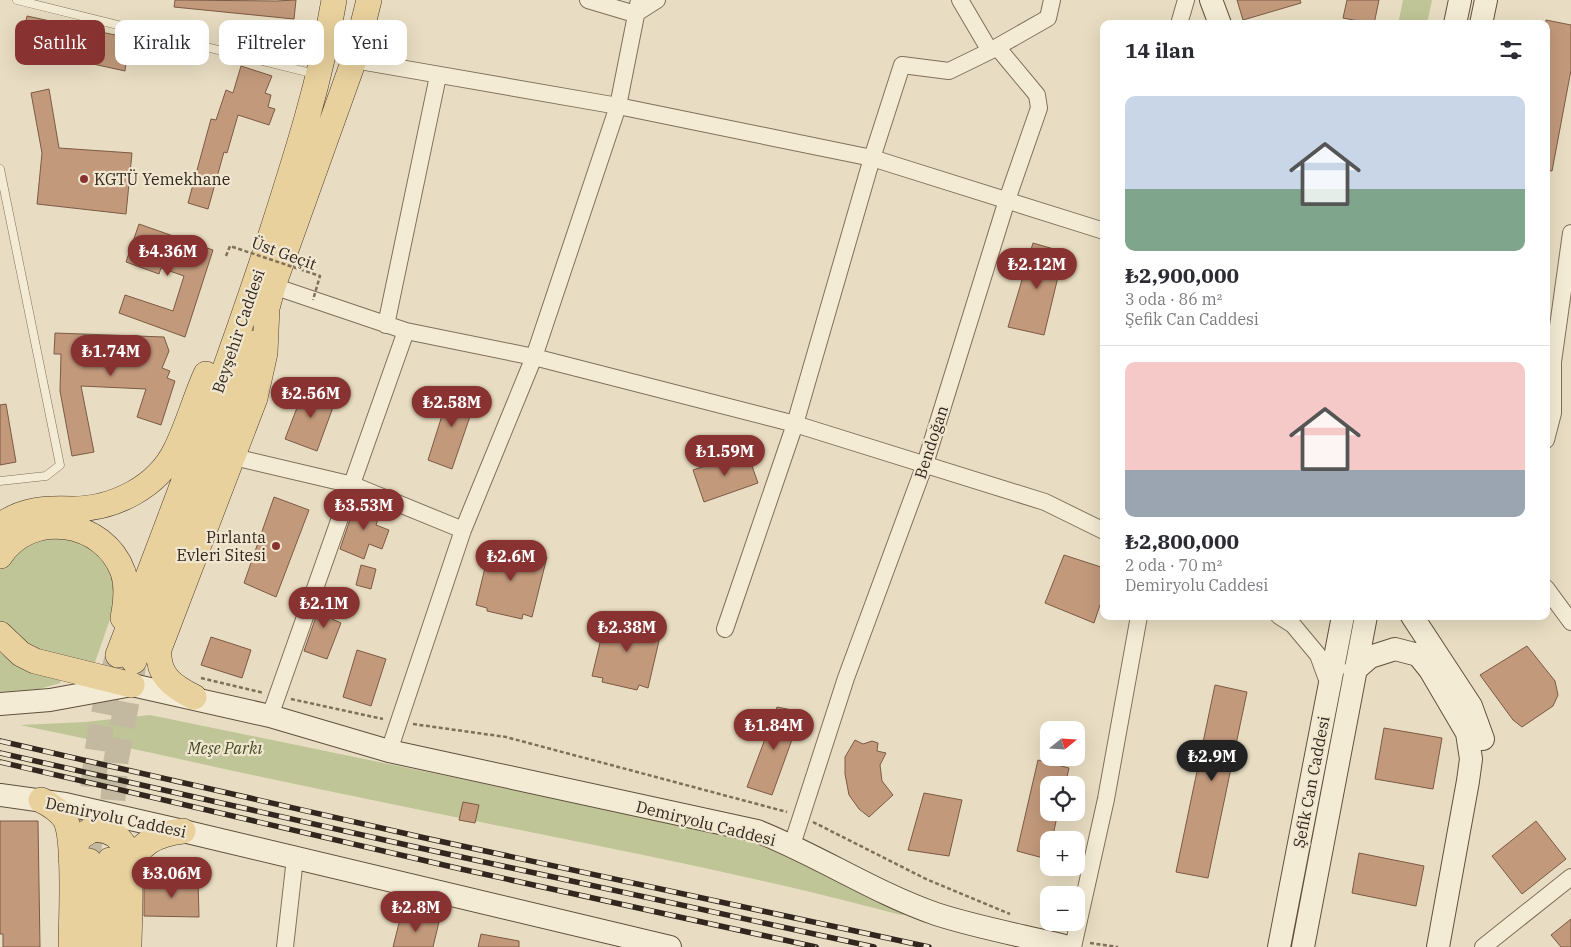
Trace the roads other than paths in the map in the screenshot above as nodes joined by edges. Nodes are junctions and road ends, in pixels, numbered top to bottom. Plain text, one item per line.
1 (17, 0) edge
2 (334, 0) edge
3 (368, 0) edge
4 (588, 0) edge
5 (656, 0) edge
6 (960, 0) edge
7 (1052, 0) edge
8 (1186, 0) edge
9 (1212, 0) edge
10 (1460, 0) edge
11 (1486, 0) edge
12 (637, 7) edge
13 (363, 20) edge
14 (1180, 20) edge
15 (1219, 20) edge
16 (1456, 20) edge
17 (1482, 20) edge
18 (994, 49) junction
19 (352, 65) edge
20 (380, 65) edge
21 (320, 75) junction
22 (438, 76) junction
23 (618, 106) junction
24 (872, 158) junction
25 (0, 169) edge
26 (1007, 200) junction
27 (1100, 230) edge
28 (1571, 234) edge
29 (270, 297) junction
30 (386, 325) junction
31 (240, 328) junction
32 (406, 330) junction
33 (534, 357) junction
34 (795, 424) junction
35 (1550, 425) edge
36 (234, 457) junction
37 (925, 464) junction
38 (0, 481) edge
39 (353, 485) junction
40 (0, 526) edge
41 (1100, 529) edge
42 (463, 530) junction
43 (0, 556) edge
44 (1550, 593) edge
45 (1138, 620) edge
46 (1285, 620) edge
47 (1342, 620) edge
48 (1365, 620) edge
49 (1415, 620) edge
50 (1571, 622) edge
51 (725, 628) dead end
52 (0, 634) edge
53 (128, 667) junction
54 (1354, 671) junction
55 (1330, 686) junction
56 (194, 697) junction
57 (0, 704) edge
58 (270, 716) junction
59 (389, 751) junction
60 (0, 795) edge
61 (41, 800) junction
62 (183, 831) junction
63 (792, 845) junction
64 (296, 858) junction
65 (100, 862) junction
66 (1571, 877) edge
67 (71, 947) edge
68 (90, 947) edge
69 (109, 947) edge
70 (129, 947) edge
71 (285, 947) edge
72 (670, 947) edge
73 (1069, 947) edge
74 (1074, 947) edge
75 (1279, 947) edge
76 (1302, 947) edge
77 (1438, 947) edge
78 (1452, 947) edge
79 (1483, 947) edge

1 - 21 lane
2 - 21 main road, Beyşehir Caddesi
3 - 13 main road
4 - 12 street
5 - 12 street
6 - 18 street, Bendoğan
7 - 18 street
8 - 14 street
9 - 15 main road
10 - 16 main road
11 - 17 main road
12 - 23 street
18 - 24 street
18 - 26 street, Bendoğan
19 - 29 main road
20 - 22 street
21 - 31 main road, Beyşehir Caddesi
22 - 23 street
22 - 30 street
23 - 24 street
23 - 33 street
24 - 26 street
24 - 34 street
25 - 38 lane
26 - 27 street
26 - 37 street, Bendoğan
28 - 35 street
29 - 30 street
29 - 36 main road
29 - 53 main road, Beyşehir Caddesi
30 - 32 street
31 - 40 main road
31 - 53 main road, Beyşehir Caddesi
32 - 33 street
32 - 39 street
33 - 34 street
33 - 42 street
34 - 37 street
34 - 51 street
36 - 39 street
36 - 56 main road
37 - 41 street
37 - 63 street, Bendoğan
39 - 42 street
39 - 58 street
42 - 59 street
43 - 53 main road
44 - 50 street
45 - 74 street
46 - 55 street
47 - 55 main road, Şefik Can Caddesi
48 - 54 main road, Şefik Can Caddesi
49 - 78 main road
52 - 53 main road
53 - 56 main road, Demiryolu Caddesi
53 - 57 main road
54 - 76 main road, Şefik Can Caddesi
54 - 77 main road
55 - 75 main road, Şefik Can Caddesi
56 - 58 main road, Demiryolu Caddesi
58 - 59 main road, Demiryolu Caddesi
59 - 63 main road, Demiryolu Caddesi
60 - 61 main road, Demiryolu Caddesi
61 - 62 main road, Demiryolu Caddesi
61 - 65 main road
62 - 64 main road, Demiryolu Caddesi
62 - 65 main road
63 - 73 main road, Demiryolu Caddesi
64 - 71 street
64 - 72 main road, Demiryolu Caddesi
65 - 67 main road
65 - 68 main road
65 - 69 main road
65 - 70 main road
66 - 79 street

